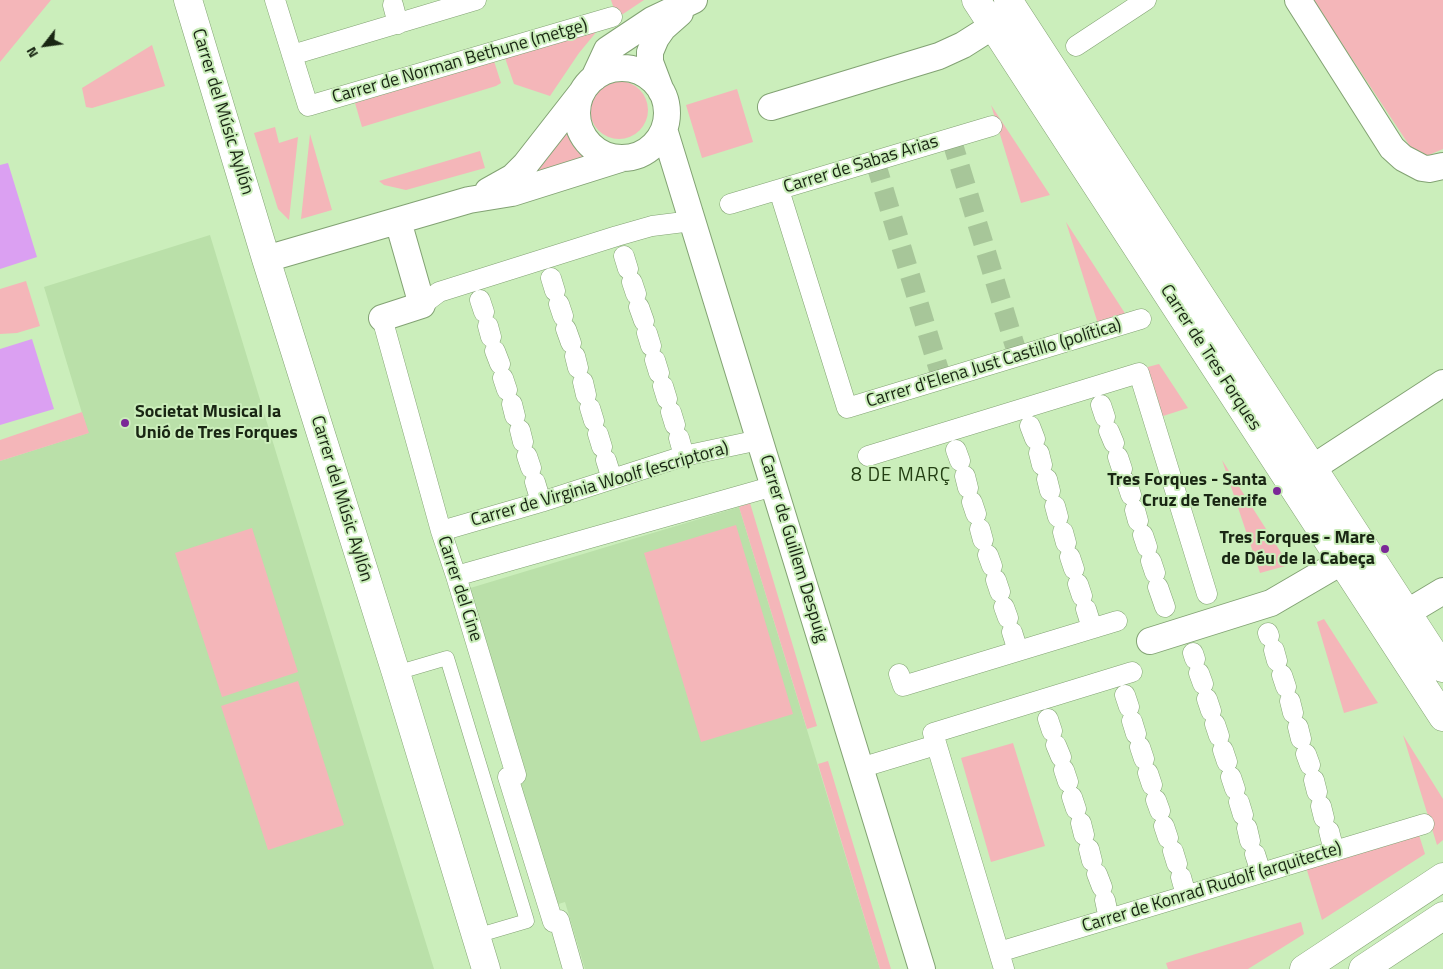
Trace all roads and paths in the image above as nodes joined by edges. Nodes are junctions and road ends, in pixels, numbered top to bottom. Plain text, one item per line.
1 (188, 0) edge
2 (275, 0) edge
3 (976, 0) edge
4 (1008, 0) edge
5 (1146, 0) edge
6 (1298, 0) edge
7 (472, 1) edge
8 (692, 1) edge
9 (612, 17) dead end
10 (993, 26) junction
11 (1076, 46) dead end
12 (292, 55) junction
13 (588, 85) junction
14 (662, 92) junction
15 (771, 106) dead end
16 (992, 126) dead end
17 (664, 129) junction
18 (620, 159) junction
19 (1443, 166) edge
20 (779, 190) junction
21 (469, 200) junction
22 (730, 204) dead end
23 (398, 221) junction
24 (692, 222) junction
25 (266, 260) junction
26 (422, 305) junction
27 (382, 318) joint
28 (1141, 319) dead end
29 (650, 341) junction
30 (575, 356) junction
31 (504, 378) junction
32 (1443, 383) edge
33 (759, 440) junction
34 (868, 456) dead end
35 (1302, 475) junction
36 (612, 479) junction
37 (1126, 483) junction
38 (774, 486) junction
39 (541, 502) junction
40 (1055, 505) junction
41 (441, 531) junction
42 (982, 535) junction
43 (1343, 562) junction
44 (456, 576) junction
45 (1443, 591) edge
46 (1207, 594) dead end
47 (1165, 607) dead end
48 (1408, 612) junction
49 (1117, 621) dead end
50 (1092, 628) junction
51 (1150, 641) dead end
52 (1443, 668) edge
53 (396, 673) junction
54 (899, 674) dead end
55 (1443, 717) edge
56 (1298, 728) dead end
57 (936, 745) junction
58 (860, 768) junction
59 (1150, 774) junction
60 (1074, 803) junction
61 (1424, 824) dead end
62 (1334, 851) junction
63 (1443, 877) edge
64 (1443, 916) edge
65 (476, 936) junction
66 (1002, 960) edge
67 (486, 969) edge
68 (573, 969) edge
69 (922, 969) edge
70 (1304, 969) edge
71 (1362, 969) edge

1 - 25 main road, Carrer del Músic Ayllón
2 - 12 street
3 - 10 main road, Carrer de Tres Forques
4 - 35 main road, Carrer de Tres Forques
5 - 11 street
6 - 19 street
7 - 12 street
8 - 13 street, Carrer de Norman Bethune (metge)
8 - 14 street, Carrer de Norman Bethune (metge)
9 - 12 street, Carrer de Norman Bethune (metge)
10 - 15 street
10 - 35 main road, Carrer de Tres Forques
13 - 14 street
13 - 18 street
13 - 21 street
14 - 17 street
16 - 20 street, Carrer de Sabas Arias
17 - 18 street
17 - 24 street, Carrer de Guillem Despuig
18 - 21 street
20 - 22 street, Carrer de Sabas Arias
20 - 28 street, Carrer d'Elena Just Castillo (política)
21 - 23 street
23 - 25 street
23 - 26 street
24 - 29 street
24 - 33 street, Carrer de Guillem Despuig
25 - 53 main road, Carrer del Músic Ayllón
26 - 27 street, Carrer del Cine
26 - 31 street
27 - 41 street, Carrer del Cine
29 - 30 street
29 - 33 street, Carrer de Virginia Woolf (escriptora)
29 - 36 street, Carrer de Virginia Woolf (escriptora)
30 - 31 street
30 - 36 street
31 - 39 street
32 - 35 street
33 - 38 street, Carrer de Guillem Despuig
34 - 42 street
35 - 43 main road, Carrer de Tres Forques
35 - 48 main road, Carrer de Tres Forques
36 - 39 street, Carrer de Virginia Woolf (escriptora)
37 - 40 street
37 - 46 street
37 - 47 street
38 - 44 street
38 - 58 street, Carrer de Guillem Despuig
39 - 41 street, Carrer de Virginia Woolf (escriptora)
40 - 42 street
40 - 50 street
41 - 44 street, Carrer del Cine
42 - 50 street
42 - 54 street
43 - 51 street
43 - 55 main road, Carrer de Tres Forques
44 - 68 street, Carrer del Cine
45 - 48 street
48 - 52 main road, Carrer de Tres Forques
49 - 50 street
53 - 65 main road, Carrer del Músic Ayllón
53 - 65 lane
56 - 62 street
57 - 58 street
57 - 60 street
57 - 66 street
58 - 69 street, Carrer de Guillem Despuig
59 - 60 street
59 - 60 street, Carrer de Konrad Rudolf (arquitecte)
59 - 62 street, Carrer de Konrad Rudolf (arquitecte)
60 - 66 street, Carrer de Konrad Rudolf (arquitecte)
61 - 62 street, Carrer de Konrad Rudolf (arquitecte)
63 - 70 main road
64 - 71 main road
65 - 67 main road, Carrer del Músic Ayllón

